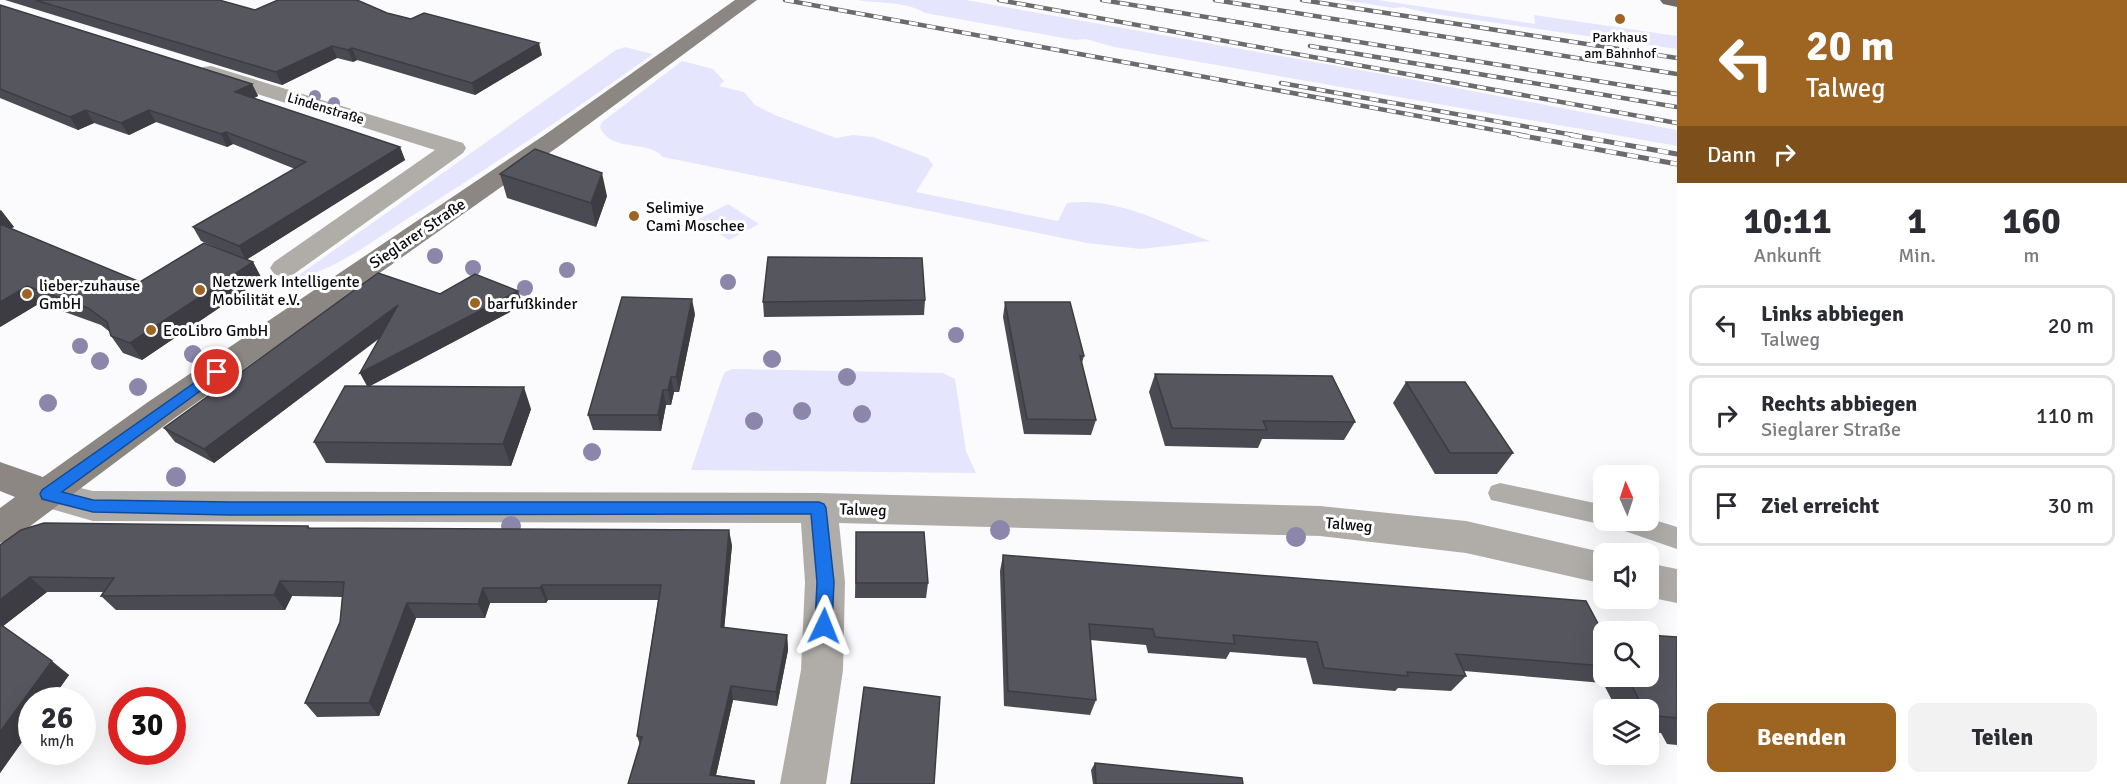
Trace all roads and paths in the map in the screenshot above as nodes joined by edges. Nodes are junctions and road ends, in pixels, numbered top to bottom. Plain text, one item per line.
1 (747, 0) edge
2 (1670, 0) edge
3 (1677, 1) edge
4 (192, 66) edge
5 (284, 268) dead end
6 (0, 476) edge
7 (1500, 493) dead end
8 (47, 494) junction
9 (819, 508) junction
10 (1593, 513) edge
11 (0, 528) edge
12 (1656, 531) edge
13 (1677, 538) edge
14 (1593, 566) edge
15 (1659, 582) edge
16 (1677, 586) edge
17 (803, 784) edge

1 - 8 street, Sieglarer Straße
2 - 3 main road
4 - 5 street, Lindenstraße
6 - 8 street
7 - 10 lane
8 - 9 street, Talweg
8 - 11 street, Sieglarer Straße
9 - 14 street, Talweg
9 - 17 street
12 - 13 lane
15 - 16 street

